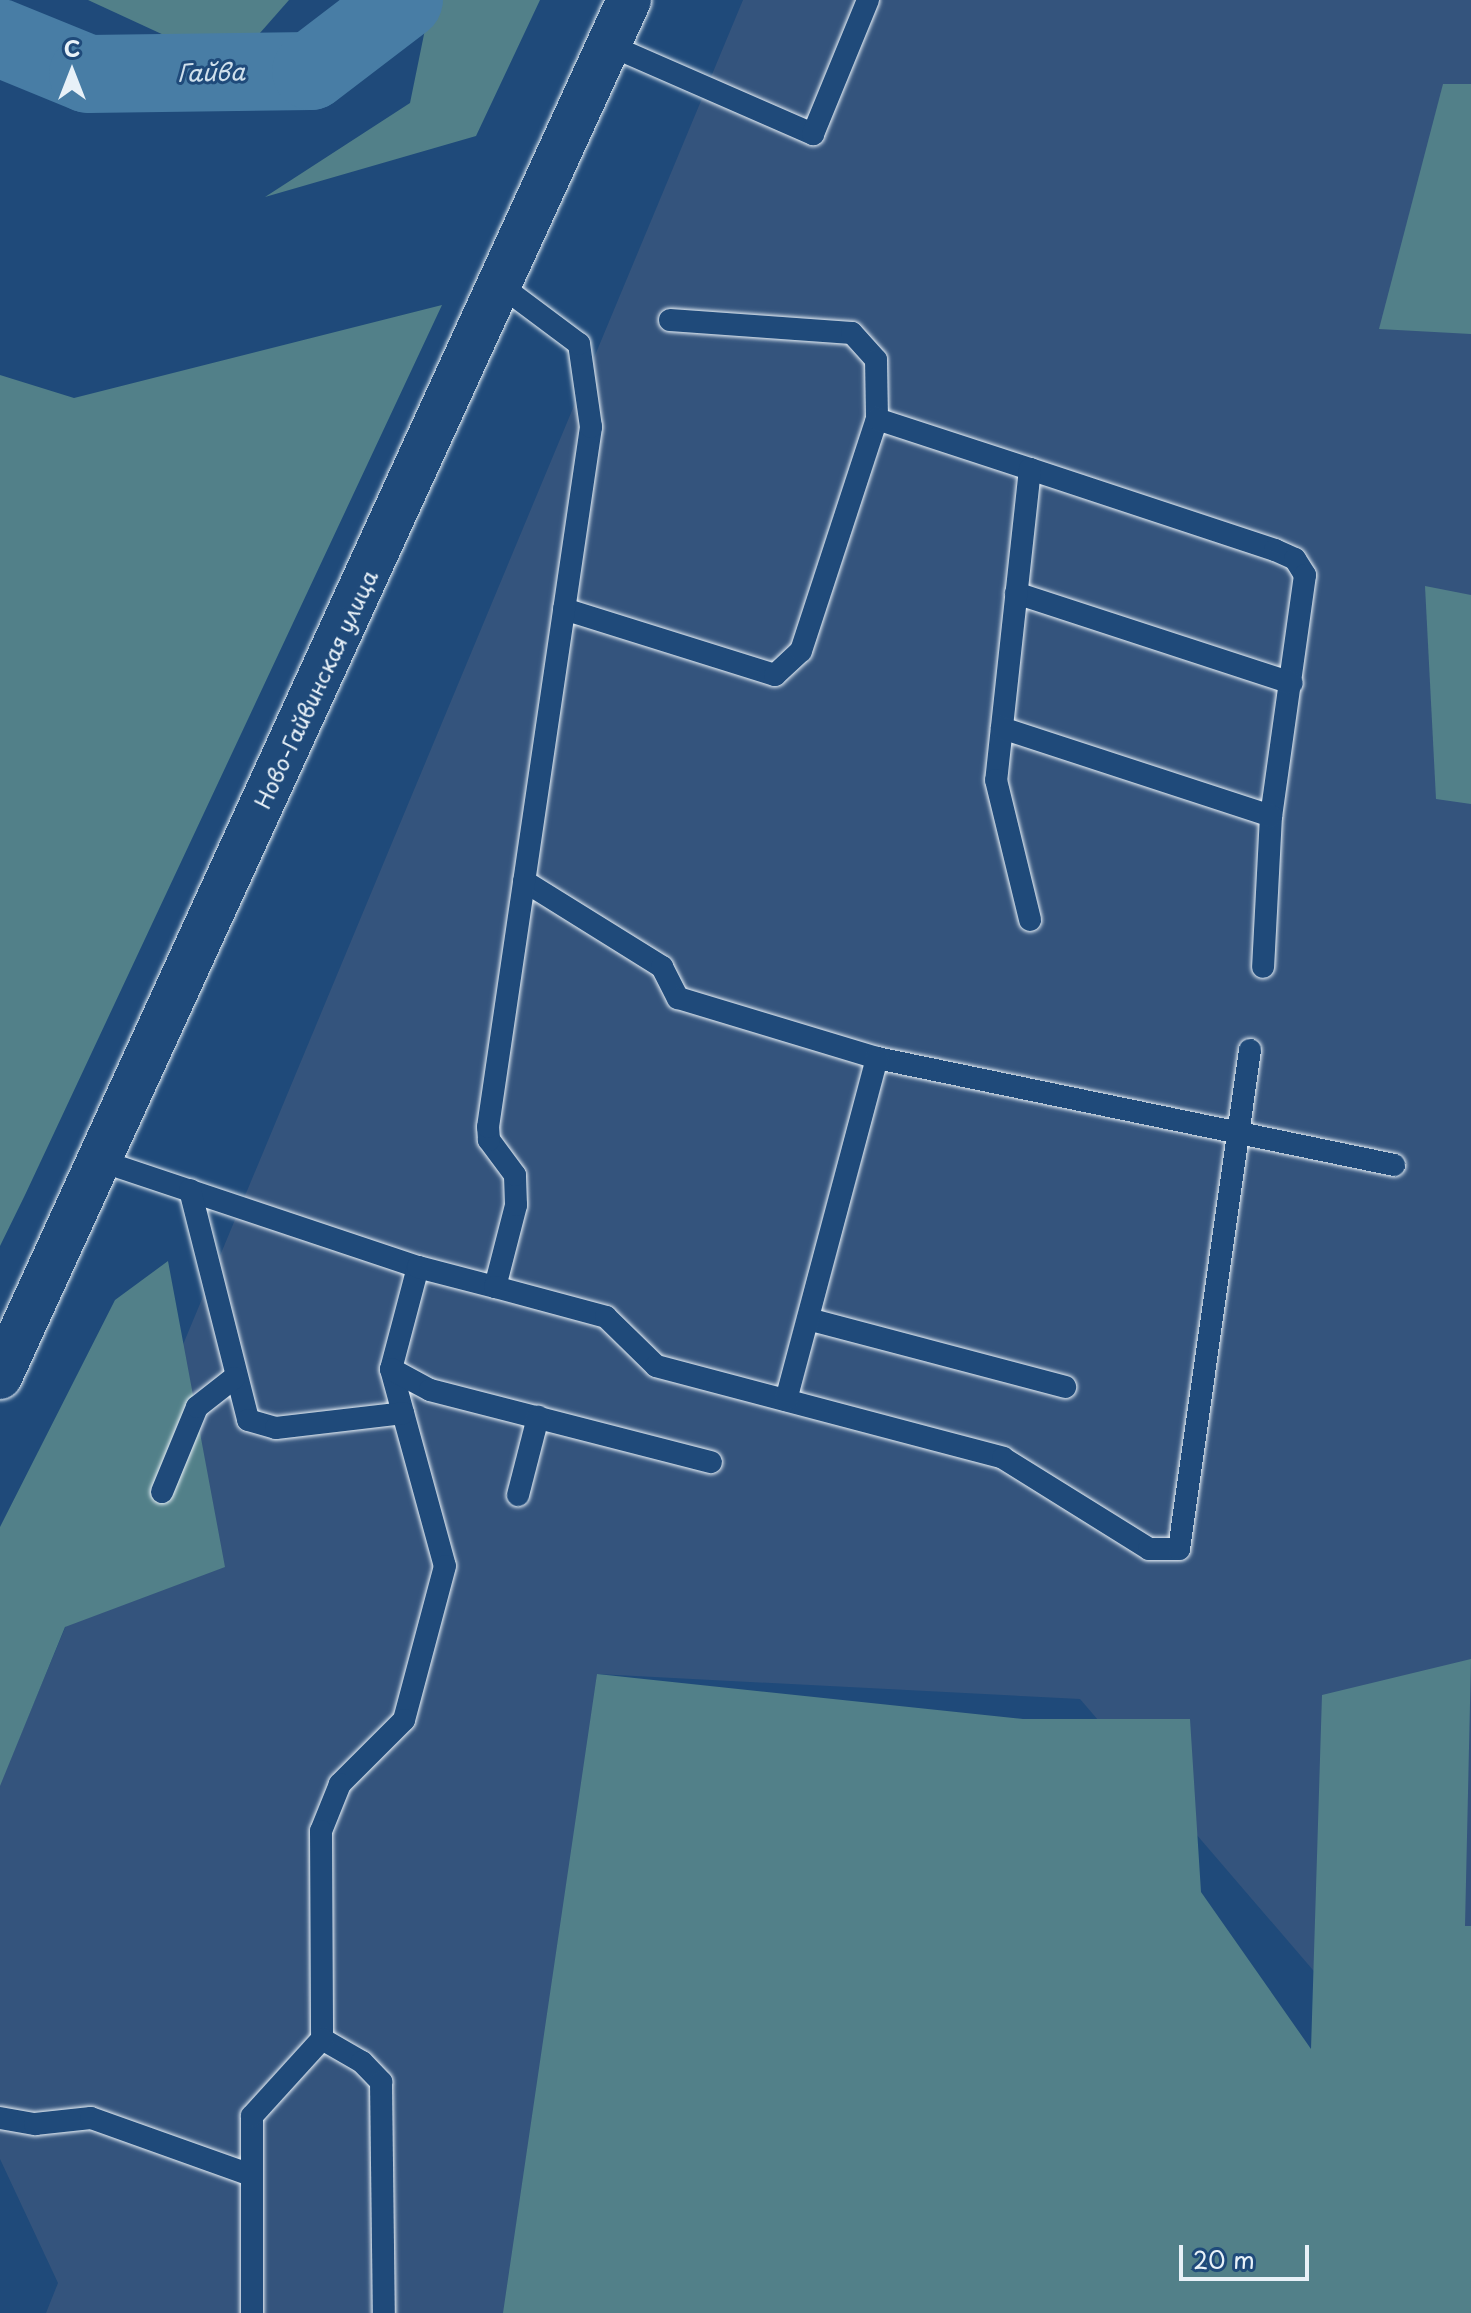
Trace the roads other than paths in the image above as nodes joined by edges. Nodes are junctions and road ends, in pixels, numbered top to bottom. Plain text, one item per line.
1 (629, 0) edge
2 (868, 0) edge
3 (609, 45) junction
4 (500, 285) junction
5 (670, 320) dead end
6 (877, 419) junction
7 (1030, 469) junction
8 (1016, 593) junction
9 (564, 609) junction
10 (1292, 683) junction
11 (1002, 728) junction
12 (1271, 816) junction
13 (524, 881) junction
14 (1030, 920) dead end
15 (1263, 967) dead end
16 (1250, 1050) dead end
17 (877, 1058) junction
18 (1239, 1133) junction
19 (98, 1160) junction
20 (1394, 1165) dead end
21 (190, 1190) junction
22 (418, 1267) junction
23 (495, 1287) junction
24 (808, 1319) junction
25 (391, 1369) junction
26 (0, 1377) edge
27 (234, 1378) junction
28 (1065, 1387) dead end
29 (786, 1400) junction
30 (403, 1413) junction
31 (538, 1417) junction
32 (711, 1462) dead end
33 (162, 1492) dead end
34 (518, 1495) dead end
35 (322, 2039) junction
36 (0, 2118) edge
37 (251, 2175) junction
38 (252, 2313) edge
39 (384, 2313) edge

1 - 3 main road, Ново-Гайвинская улица
2 - 3 lane
3 - 4 main road, Ново-Гайвинская улица
4 - 9 lane
4 - 19 main road, Ново-Гайвинская улица
5 - 6 lane
6 - 7 lane
6 - 9 lane
7 - 8 lane
7 - 10 lane
8 - 10 lane
8 - 11 lane
9 - 13 lane
10 - 12 lane
11 - 12 lane
11 - 14 lane
12 - 15 lane
13 - 17 lane
13 - 23 lane
16 - 18 lane
17 - 18 lane
17 - 24 lane
18 - 20 lane
18 - 29 lane
19 - 21 lane
19 - 26 main road, Ново-Гайвинская улица
21 - 22 lane
21 - 27 lane
22 - 23 lane
22 - 25 lane
23 - 29 lane
24 - 28 lane
24 - 29 lane
25 - 30 lane
25 - 31 lane
27 - 30 lane
27 - 33 lane
30 - 35 lane
31 - 32 lane
31 - 34 lane
35 - 37 lane
35 - 39 lane
36 - 37 lane
37 - 38 lane

